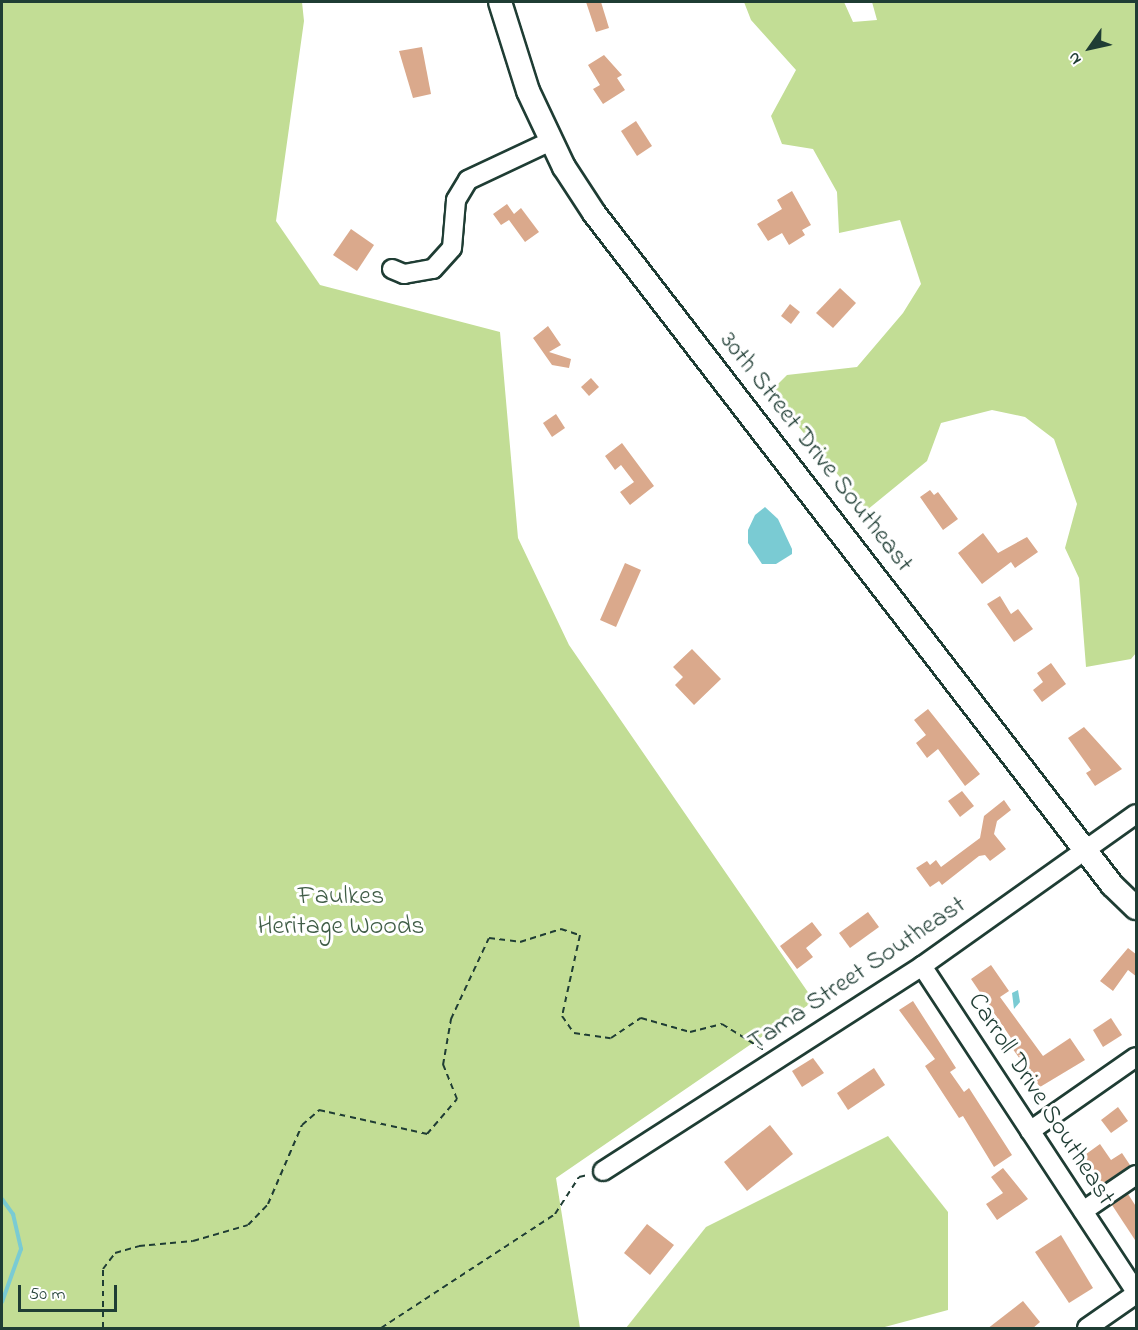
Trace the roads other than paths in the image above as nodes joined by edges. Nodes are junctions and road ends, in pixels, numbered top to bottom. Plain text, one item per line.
1 (500, 2) edge
2 (551, 141) junction
3 (392, 269) dead end
4 (1137, 814) edge
5 (1086, 852) junction
6 (1137, 908) edge
7 (922, 966) junction
8 (1137, 1057) edge
9 (1030, 1131) junction
10 (603, 1171) road end
11 (1137, 1175) edge
12 (1083, 1211) junction
13 (1137, 1293) edge
14 (1087, 1329) edge

1 - 2 main road, 30th Street Drive Southeast
2 - 3 street
2 - 5 main road, 30th Street Drive Southeast
4 - 5 street, Tama Street Southeast
5 - 6 main road, 30th Street Drive Southeast
5 - 7 street, Tama Street Southeast
7 - 9 street, Carroll Drive Southeast
7 - 10 street, Tama Street Southeast
8 - 9 street
9 - 12 street, Carroll Drive Southeast
11 - 12 street
12 - 13 street, Carroll Drive Southeast
13 - 14 street

